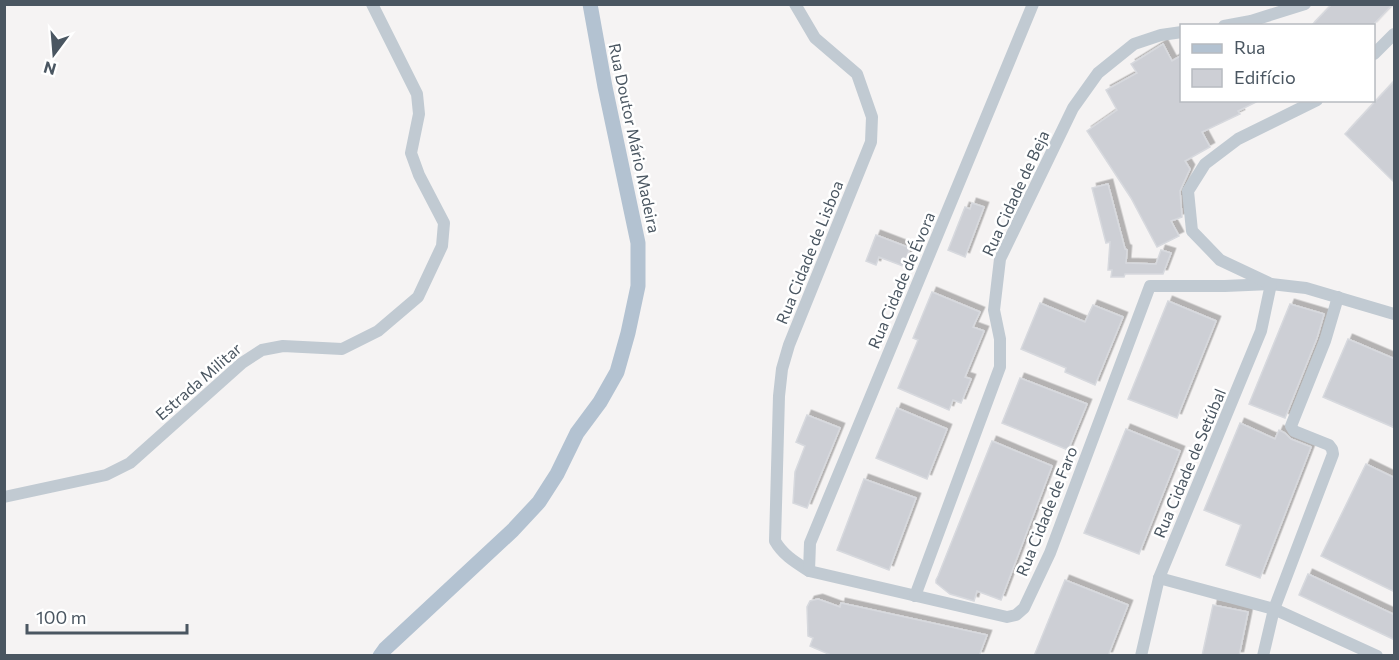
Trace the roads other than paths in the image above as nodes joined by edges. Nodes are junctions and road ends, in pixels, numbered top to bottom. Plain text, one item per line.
1 (372, 4) edge
2 (590, 4) edge
3 (795, 4) edge
4 (1033, 4) edge
5 (1305, 4) edge
6 (1235, 24) edge
7 (1180, 32) edge
8 (1395, 34) edge
9 (1375, 53) edge
10 (1313, 102) edge
11 (1271, 284) junction
12 (1338, 297) junction
13 (1395, 314) edge
14 (4, 497) edge
15 (775, 541) joint
16 (809, 571) junction
17 (1159, 578) junction
18 (915, 596) junction
19 (1274, 609) junction
20 (380, 656) edge
21 (1141, 656) edge
22 (1263, 656) edge
23 (1377, 656) edge

1 - 14 street, Estrada Militar
2 - 20 main road, Rua Doutor Mário Madeira
3 - 15 street, Rua Cidade de Lisboa
4 - 16 street, Rua Cidade de Évora
5 - 6 street
7 - 18 street, Rua Cidade de Beja
8 - 9 street
10 - 11 street
11 - 12 street
11 - 17 street, Rua Cidade de Setúbal
11 - 18 street, Rua Cidade de Faro
12 - 13 street
12 - 19 street
15 - 16 street, Rua Cidade de Faro
16 - 18 street, Rua Cidade de Faro
17 - 19 street
17 - 21 street, Rua Cidade de Setúbal
19 - 22 street
19 - 23 street

